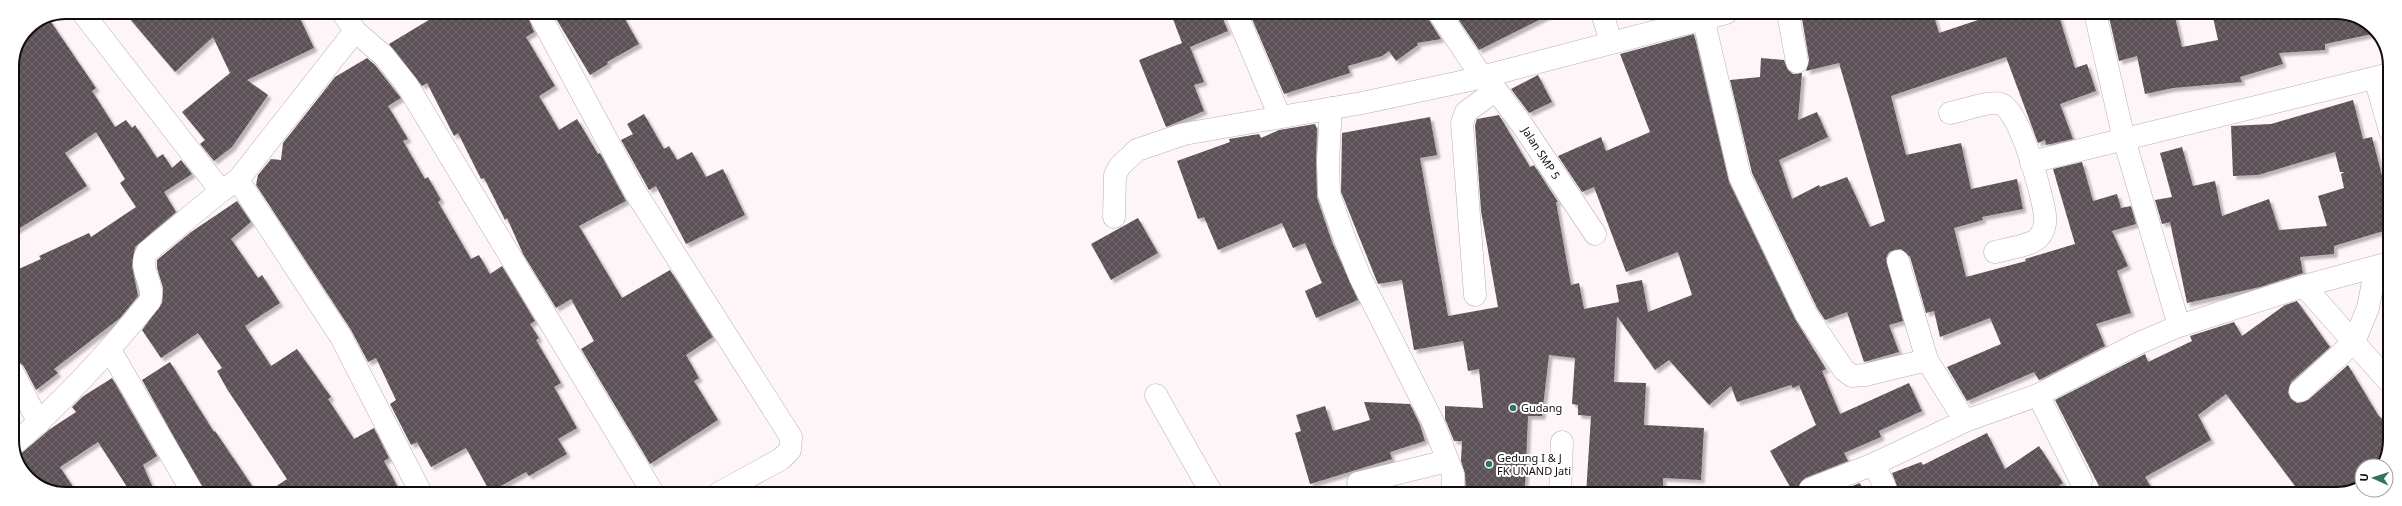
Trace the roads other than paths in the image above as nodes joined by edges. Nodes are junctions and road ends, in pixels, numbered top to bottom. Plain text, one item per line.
1 (88, 19) edge
2 (347, 19) edge
3 (542, 19) edge
4 (1239, 19) edge
5 (1443, 19) edge
6 (1604, 19) edge
7 (1692, 19) edge
8 (1704, 19) edge
9 (1789, 19) edge
10 (2096, 19) edge
11 (355, 31) junction
12 (1611, 42) junction
13 (1797, 62) dead end
14 (2382, 76) edge
15 (1489, 83) junction
16 (1330, 108) junction
17 (1950, 113) dead end
18 (1280, 116) junction
19 (2124, 139) junction
20 (2032, 162) junction
21 (230, 185) junction
22 (1114, 217) dead end
23 (1595, 234) dead end
24 (1995, 252) dead end
25 (1898, 262) dead end
26 (2383, 265) edge
27 (2304, 286) junction
28 (1475, 295) dead end
29 (2179, 326) junction
30 (2354, 342) junction
31 (110, 350) junction
32 (1927, 360) junction
33 (2383, 375) edge
34 (19, 384) edge
35 (2300, 391) dead end
36 (1156, 395) dead end
37 (2038, 395) junction
38 (1965, 422) junction
39 (39, 423) junction
40 (19, 440) edge
41 (1562, 442) dead end
42 (1447, 461) junction
43 (1874, 464) junction
44 (2081, 481) dead end
45 (1358, 483) dead end
46 (190, 487) edge
47 (418, 487) edge
48 (649, 487) edge
49 (729, 487) edge
50 (1208, 487) edge
51 (1453, 487) edge
52 (1560, 487) edge
53 (1815, 487) edge
54 (1885, 487) edge

1 - 21 street
2 - 11 street
3 - 49 street
4 - 18 street
5 - 15 street, Jalan SMP 5
6 - 12 street
7 - 12 street
8 - 32 street
9 - 13 street
10 - 19 street
11 - 21 street
11 - 48 street
12 - 15 street
14 - 19 street
15 - 16 street
15 - 23 street, Jalan SMP 5
15 - 28 street
16 - 18 street
16 - 42 street
17 - 20 street
18 - 22 street
19 - 20 street
19 - 29 street
20 - 24 street
21 - 31 street
21 - 47 street
25 - 32 street
26 - 27 street
26 - 30 street
27 - 29 street
27 - 30 street
29 - 37 street
30 - 33 street
30 - 35 street
31 - 39 street
31 - 46 street
32 - 38 street
34 - 39 street
36 - 50 street
37 - 38 street
37 - 44 street
38 - 43 street
39 - 40 street
41 - 52 street
42 - 45 street
42 - 51 street
43 - 53 street
43 - 54 street

